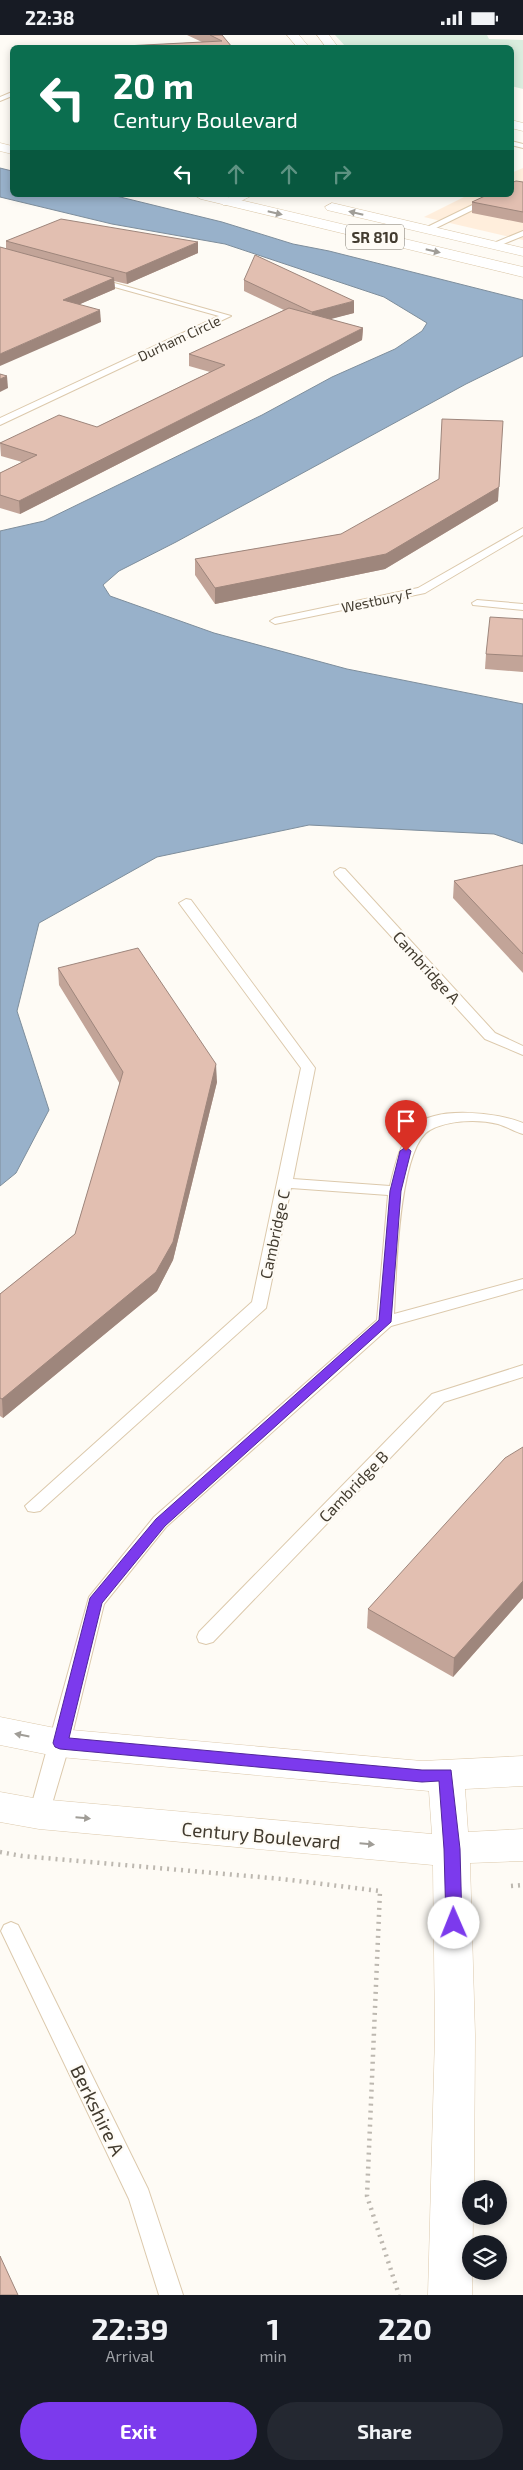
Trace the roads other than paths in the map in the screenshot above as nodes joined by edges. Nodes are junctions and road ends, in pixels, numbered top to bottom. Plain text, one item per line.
1 (293, 35) edge
2 (301, 45) edge
3 (210, 197) edge
4 (240, 197) edge
5 (495, 197) edge
6 (228, 201) junction
7 (316, 203) dead end
8 (427, 229) junction
9 (523, 233) edge
10 (492, 245) junction
11 (523, 252) edge
12 (523, 272) edge
13 (87, 277) edge
14 (0, 422) edge
15 (523, 531) edge
16 (477, 603) dead end
17 (523, 607) edge
18 (275, 621) dead end
19 (340, 872) dead end
20 (186, 903) dead end
21 (523, 1051) edge
22 (523, 1129) edge
23 (285, 1183) junction
24 (396, 1191) junction
25 (523, 1284) edge
26 (385, 1322) junction
27 (523, 1371) edge
28 (34, 1506) dead end
29 (206, 1637) dead end
30 (0, 1731) edge
31 (60, 1743) junction
32 (523, 1771) edge
33 (446, 1775) junction
34 (0, 1807) edge
35 (39, 1815) junction
36 (523, 1845) edge
37 (452, 1849) junction
38 (11, 1931) dead end
39 (171, 2295) edge
40 (450, 2295) edge

1 - 2 street
3 - 6 street, SR 810
4 - 6 street
5 - 8 lane
6 -> 12 street, SR 810
8 -> 7 street, SR 810
8 - 10 street, SR 810
9 - 10 lane
10 - 11 street, SR 810
13 - 14 lane, Durham Circle
15 - 18 lane, Westbury F
16 - 17 lane
19 - 21 lane, Cambridge A
20 - 23 lane, Cambridge C
22 - 24 lane
23 - 24 lane
23 - 28 lane, Cambridge C
24 - 26 lane
25 - 26 lane
26 - 31 lane
27 - 29 lane, Cambridge B
31 -> 30 street
31 - 33 street
31 - 35 lane
32 - 33 street
33 - 37 street
34 - 35 street, Century Boulevard
35 -> 37 street, Century Boulevard
36 - 37 street, Century Boulevard
37 - 40 street
38 - 39 lane, Berkshire A

